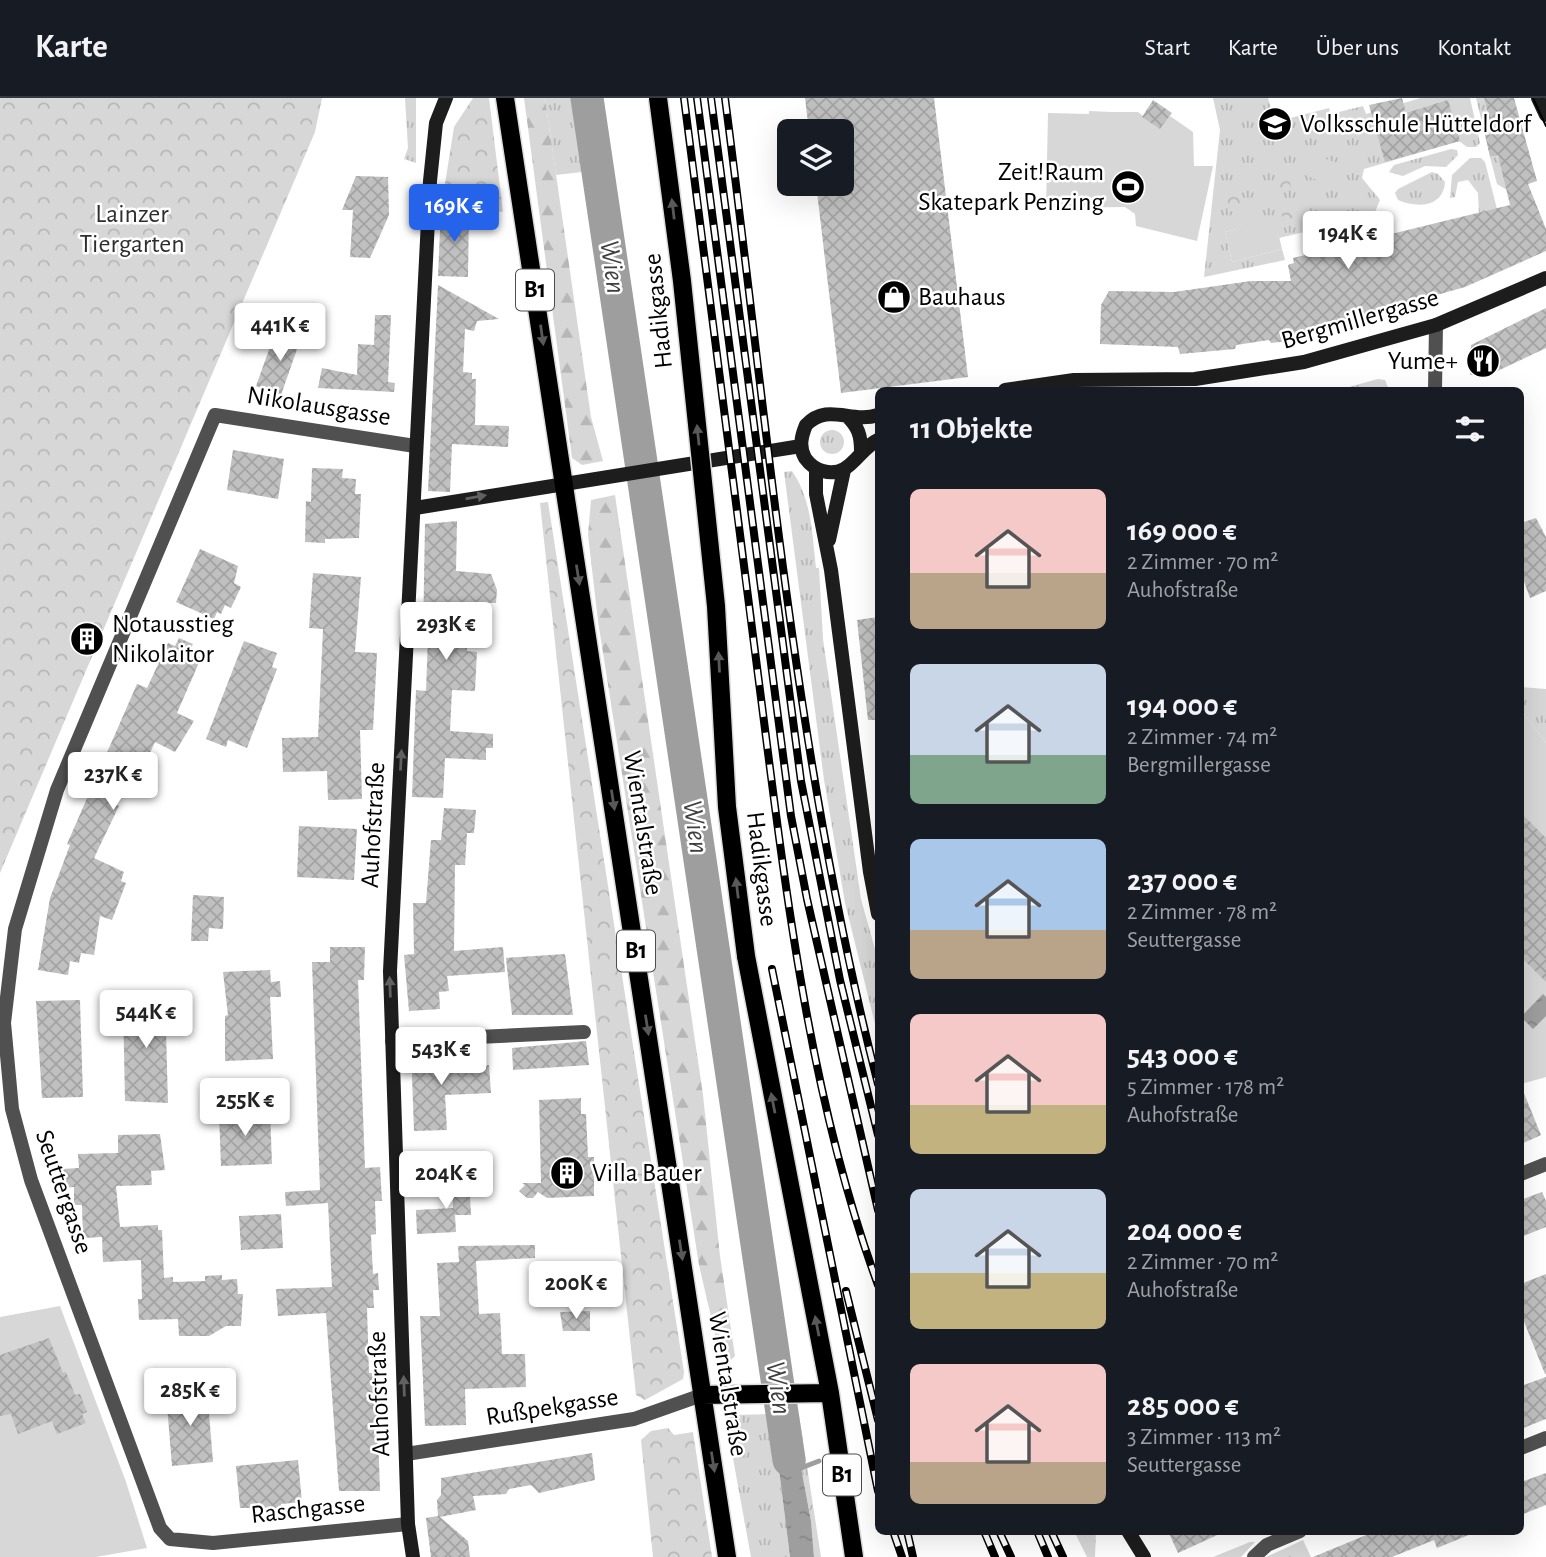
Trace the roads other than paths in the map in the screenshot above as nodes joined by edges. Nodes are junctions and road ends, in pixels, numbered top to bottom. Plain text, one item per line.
1 (446, 98) edge
2 (505, 98) edge
3 (658, 98) edge
4 (1538, 98) edge
5 (1546, 115) edge
6 (1546, 278) edge
7 (1436, 324) junction
8 (1180, 381) junction
9 (1026, 387) edge
10 (1143, 387) edge
11 (1434, 387) edge
12 (215, 415) joint
13 (875, 416) edge
14 (848, 417) junction
15 (875, 441) edge
16 (415, 446) junction
17 (801, 446) junction
18 (860, 451) junction
19 (816, 469) junction
20 (844, 470) junction
21 (564, 483) junction
22 (415, 508) junction
23 (828, 548) junction
24 (875, 898) edge
25 (584, 1032) dead end
26 (392, 1041) junction
27 (1546, 1164) edge
28 (1524, 1173) edge
29 (823, 1393) junction
30 (702, 1395) junction
31 (1546, 1438) edge
32 (1524, 1447) edge
33 (406, 1454) junction
34 (408, 1524) junction
35 (1130, 1535) edge
36 (1291, 1535) edge
37 (213, 1544) junction
38 (205, 1557) edge
39 (413, 1557) edge
40 (727, 1557) edge
41 (854, 1557) edge
42 (1144, 1557) edge
43 (1254, 1557) edge

1 - 16 street, Auhofstraße
2 -> 21 main road, Wientalstraße / B1
29 -> 3 main road, Hadikgasse / B1, bridge
4 - 5 street
6 - 7 street, Bergmillergasse
7 - 8 street, Bergmillergasse
7 - 11 street
8 - 9 street, Bergmillergasse
8 - 10 street, Bergmillergasse
12 - 16 street, Nikolausgasse
12 - 37 street, Seuttergasse
13 - 14 street
14 - 17 street
14 - 18 street
15 - 18 street
16 - 22 street, Auhofstraße
17 - 19 street
17 - 21 street
18 - 20 street
19 - 20 street
19 - 23 street
20 - 23 street
22 -> 21 street
21 -> 30 main road, Wientalstraße / B1
26 -> 22 street, Auhofstraße
23 - 24 street
25 - 26 street
33 -> 26 street, Auhofstraße
27 - 28 street
29 - 30 main road
29 - 41 main road, Hadikgasse / B1
30 - 33 street, Rußpekgasse
30 -> 40 main road, Wientalstraße / B1
31 - 32 street
33 - 34 street, Auhofstraße
34 - 37 street, Raschgasse
34 - 39 street, Auhofstraße
35 - 42 street
36 - 43 street
37 - 38 street

